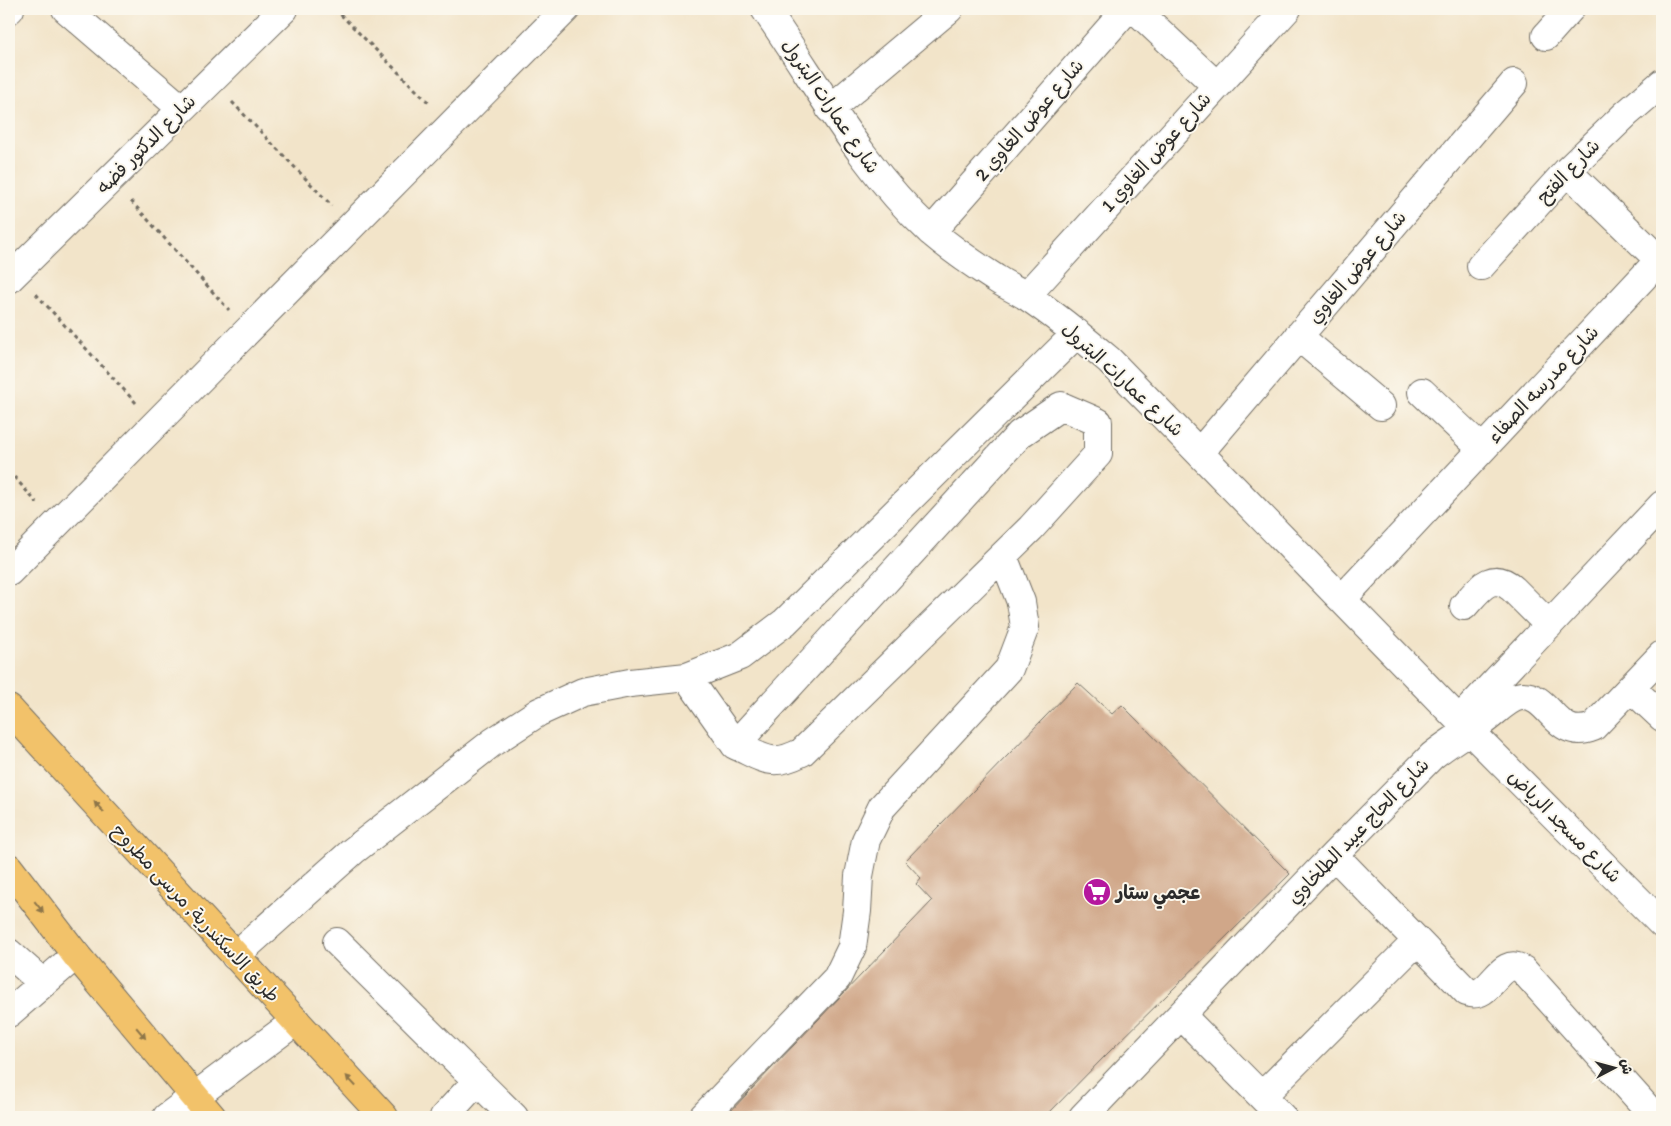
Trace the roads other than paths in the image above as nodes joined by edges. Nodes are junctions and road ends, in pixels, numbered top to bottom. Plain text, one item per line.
1 (66, 9) edge
2 (284, 9) edge
3 (566, 9) edge
4 (765, 9) edge
5 (949, 9) edge
6 (1127, 9) edge
7 (1134, 9) edge
8 (1287, 9) edge
9 (1570, 9) edge
10 (1546, 36) dead end
11 (1514, 83) dead end
12 (1662, 84) edge
13 (1217, 86) junction
14 (182, 109) junction
15 (830, 109) junction
16 (1567, 171) junction
17 (931, 232) junction
18 (1481, 266) dead end
19 (12, 275) edge
20 (1026, 296) junction
21 (1077, 333) junction
22 (1298, 336) junction
23 (1422, 392) dead end
24 (1381, 406) dead end
25 (1482, 449) junction
26 (1200, 452) junction
27 (1662, 505) edge
28 (1003, 556) junction
29 (9, 572) edge
30 (1342, 599) junction
31 (1464, 606) dead end
32 (1549, 625) junction
33 (1662, 655) edge
34 (687, 677) junction
35 (1631, 688) junction
36 (9, 709) edge
37 (1662, 717) edge
38 (1464, 725) junction
39 (735, 745) junction
40 (1334, 855) junction
41 (9, 868) edge
42 (1662, 924) edge
43 (1417, 941) junction
44 (337, 942) dead end
45 (9, 954) edge
46 (76, 955) junction
47 (235, 956) junction
48 (43, 983) junction
49 (9, 1014) edge
50 (1181, 1015) junction
51 (296, 1021) junction
52 (477, 1081) junction
53 (1262, 1096) junction
54 (194, 1097) junction
55 (167, 1117) edge
56 (212, 1117) edge
57 (384, 1117) edge
58 (444, 1117) edge
59 (514, 1117) edge
60 (703, 1117) edge
61 (1083, 1117) edge
62 (1282, 1117) edge
63 (1655, 1117) edge

1 - 14 street
2 - 14 street, شارع الدكتور فضه
3 - 29 street
4 - 15 street, شارع عمارات البترول
5 - 15 street
6 - 17 street, شارع عوض الغاوي 2
7 - 13 street
8 - 13 street, شارع عوض الغاوي 1
9 - 10 street
11 - 22 street, شارع عوض الغاوي
12 - 16 street, شارع الفتح
13 - 20 street, شارع عوض الغاوي 1
14 - 19 street, شارع الدكتور فضه
15 - 17 street, شارع عمارات البترول
16 - 18 street, شارع الفتح
16 - 25 street, شارع مدرسه الصفاء
17 - 20 street, شارع عمارات البترول
20 - 21 street, شارع عمارات البترول
21 - 26 street, شارع عمارات البترول
21 - 34 street
22 - 24 street
22 - 26 street, شارع عوض الغاوي
23 - 25 street
25 - 30 street, شارع مدرسه الصفاء
26 - 30 street, شارع عمارات البترول
27 - 32 street
28 - 39 street
28 - 39 street
28 - 60 street
30 - 38 street, شارع عمارات البترول
31 - 32 street
32 - 38 street
33 - 35 street, شارع الحاج عبيد الطلخاوي
34 - 39 street
34 - 47 street
35 - 37 street
35 - 38 street, شارع الحاج عبيد الطلخاوي
47 -> 36 main road, طريق الاسكندرية, مرسى مطروح
38 - 40 street, شارع الحاج عبيد الطلخاوي
38 - 42 street, شارع مسجد الرياض
40 - 43 street
40 - 50 street, شارع الحاج عبيد الطلخاوي
41 -> 46 main road
43 - 53 street
43 - 63 street
44 - 52 street
45 - 48 street
46 - 48 street
46 -> 54 main road
47 - 51 main road, طريق الاسكندرية, مرسى مطروح
48 - 49 street
50 - 53 street
50 - 61 street, شارع الحاج عبيد الطلخاوي
51 - 54 street
57 -> 51 main road, طريق الاسكندرية, مرسى مطروح
52 - 58 street
52 - 59 street
53 - 62 street
54 - 55 street
54 - 56 main road

